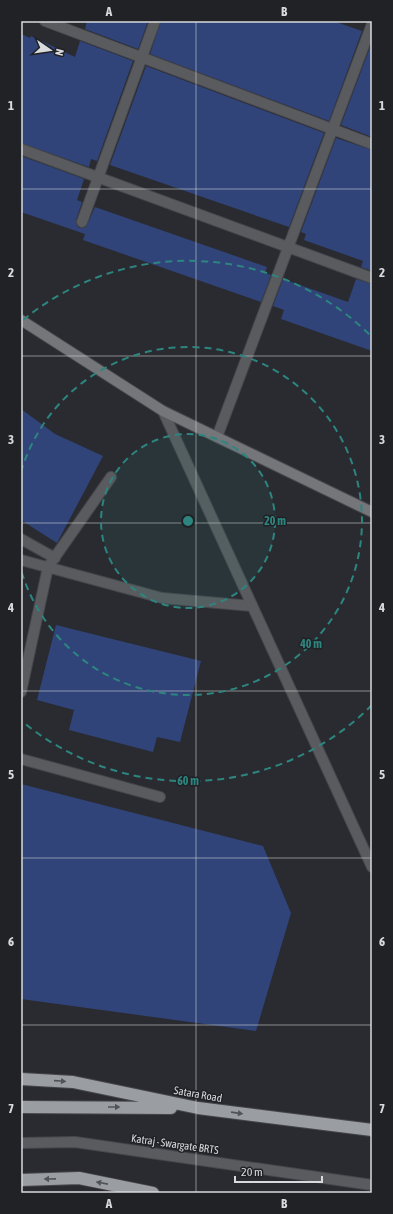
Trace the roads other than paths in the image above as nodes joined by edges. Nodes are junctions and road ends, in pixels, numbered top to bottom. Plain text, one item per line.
1 (45, 21) edge
2 (155, 21) edge
3 (372, 24) edge
4 (142, 58) junction
5 (333, 129) junction
6 (372, 144) edge
7 (21, 149) edge
8 (99, 178) junction
9 (82, 222) dead end
10 (289, 248) junction
11 (372, 278) edge
12 (21, 320) edge
13 (163, 411) junction
14 (217, 437) junction
15 (111, 477) dead end
16 (372, 512) edge
17 (21, 540) edge
18 (55, 558) junction
19 (21, 560) edge
20 (48, 568) junction
21 (252, 606) junction
22 (21, 692) edge
23 (21, 759) edge
24 (160, 797) dead end
25 (372, 867) edge
26 (21, 1078) edge
27 (21, 1107) edge
28 (198, 1108) junction
29 (372, 1130) edge
30 (21, 1143) edge
31 (21, 1180) edge
32 (372, 1185) edge
33 (153, 1193) edge

1 - 4 street
2 - 4 street
3 - 5 street
4 - 5 street
4 - 8 street
5 - 6 street
5 - 10 street
7 - 8 street
8 - 9 street
8 - 10 street
10 - 11 street
10 - 14 street
12 - 13 street
13 - 14 street
13 - 21 street
14 - 16 street
15 - 18 street
17 - 18 street
18 - 20 street
19 - 20 street
20 - 21 street
20 - 22 street
21 - 25 street
23 - 24 street
26 -> 28 highway, Satara Road
27 -> 28 highway
28 -> 29 highway, Satara Road
30 - 32 street, Katraj - Swargate BRTS
33 -> 31 highway

